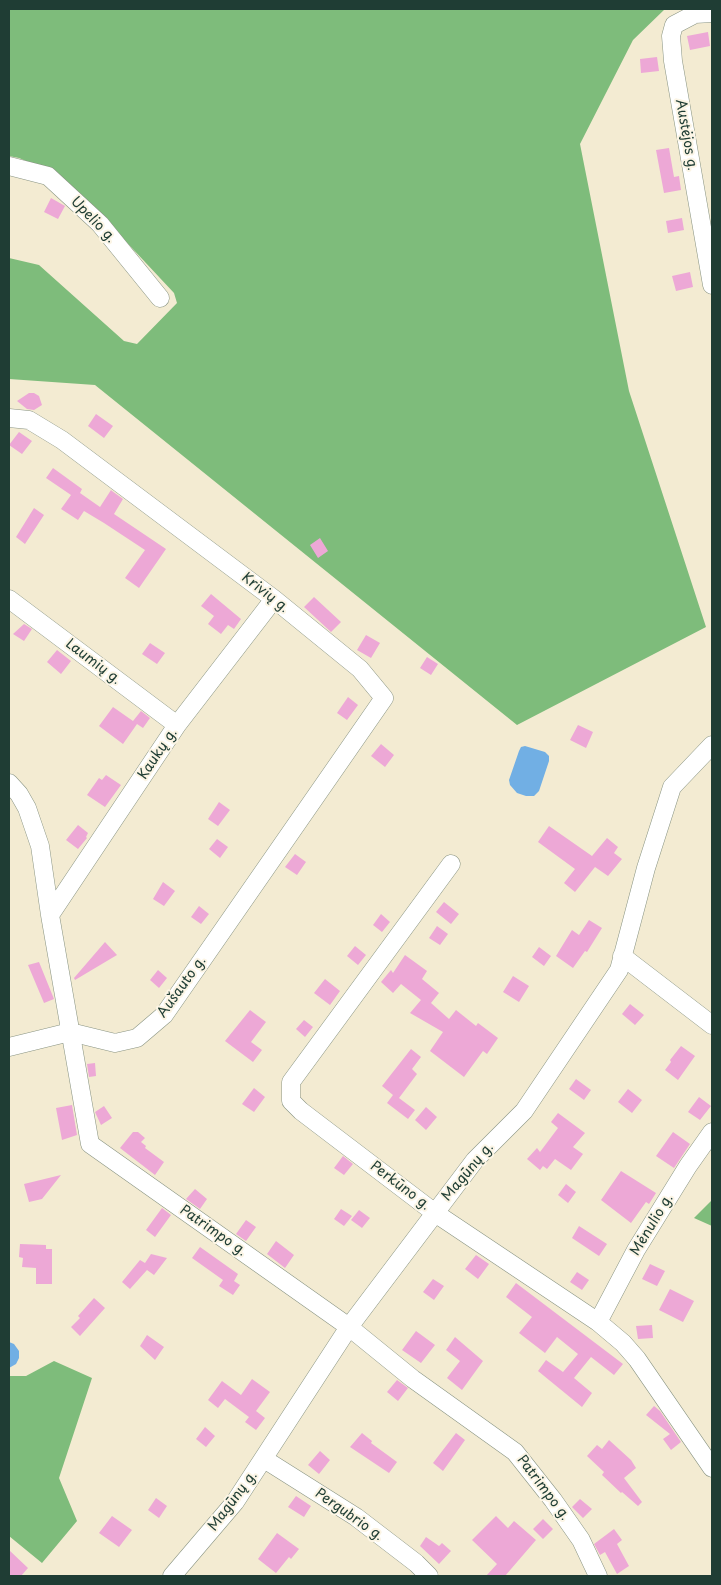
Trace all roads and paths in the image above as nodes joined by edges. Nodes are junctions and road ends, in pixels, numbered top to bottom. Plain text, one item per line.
1 (712, 13) edge
2 (9, 166) edge
3 (712, 285) edge
4 (160, 298) dead end
5 (9, 418) edge
6 (9, 598) edge
7 (274, 599) junction
8 (177, 725) junction
9 (710, 751) edge
10 (9, 783) edge
11 (296, 824) joint
12 (451, 864) dead end
13 (50, 915) junction
14 (622, 956) junction
15 (712, 1025) edge
16 (70, 1032) junction
17 (9, 1047) edge
18 (712, 1132) edge
19 (436, 1213) junction
20 (598, 1322) junction
21 (349, 1327) junction
22 (264, 1459) junction
23 (712, 1468) edge
24 (172, 1576) edge
25 (429, 1576) edge
26 (598, 1576) edge

1 - 3 street, Austėjos g.
2 - 4 street, Upelio g.
5 - 7 street, Krivių g.
6 - 8 street, Laumių g.
7 - 8 street, Kaukų g.
7 - 11 street, Krivių g.
8 - 13 street, Kaukų g.
9 - 14 street, Magūnų g.
10 - 13 street, Patrimpo g.
11 - 16 street, Aušauto g.
12 - 19 street, Perkūno g.
13 - 16 street, Patrimpo g.
14 - 15 street
14 - 19 street, Magūnų g.
16 - 17 street, Aušauto g.
16 - 21 street, Patrimpo g.
18 - 20 street, Mėnulio g.
19 - 20 street, Perkūno g.
19 - 21 street, Magūnų g.
20 - 23 street, Perkūno g.
21 - 22 street, Magūnų g.
21 - 26 street, Patrimpo g.
22 - 24 street, Magūnų g.
22 - 25 street, Pergubrio g.

